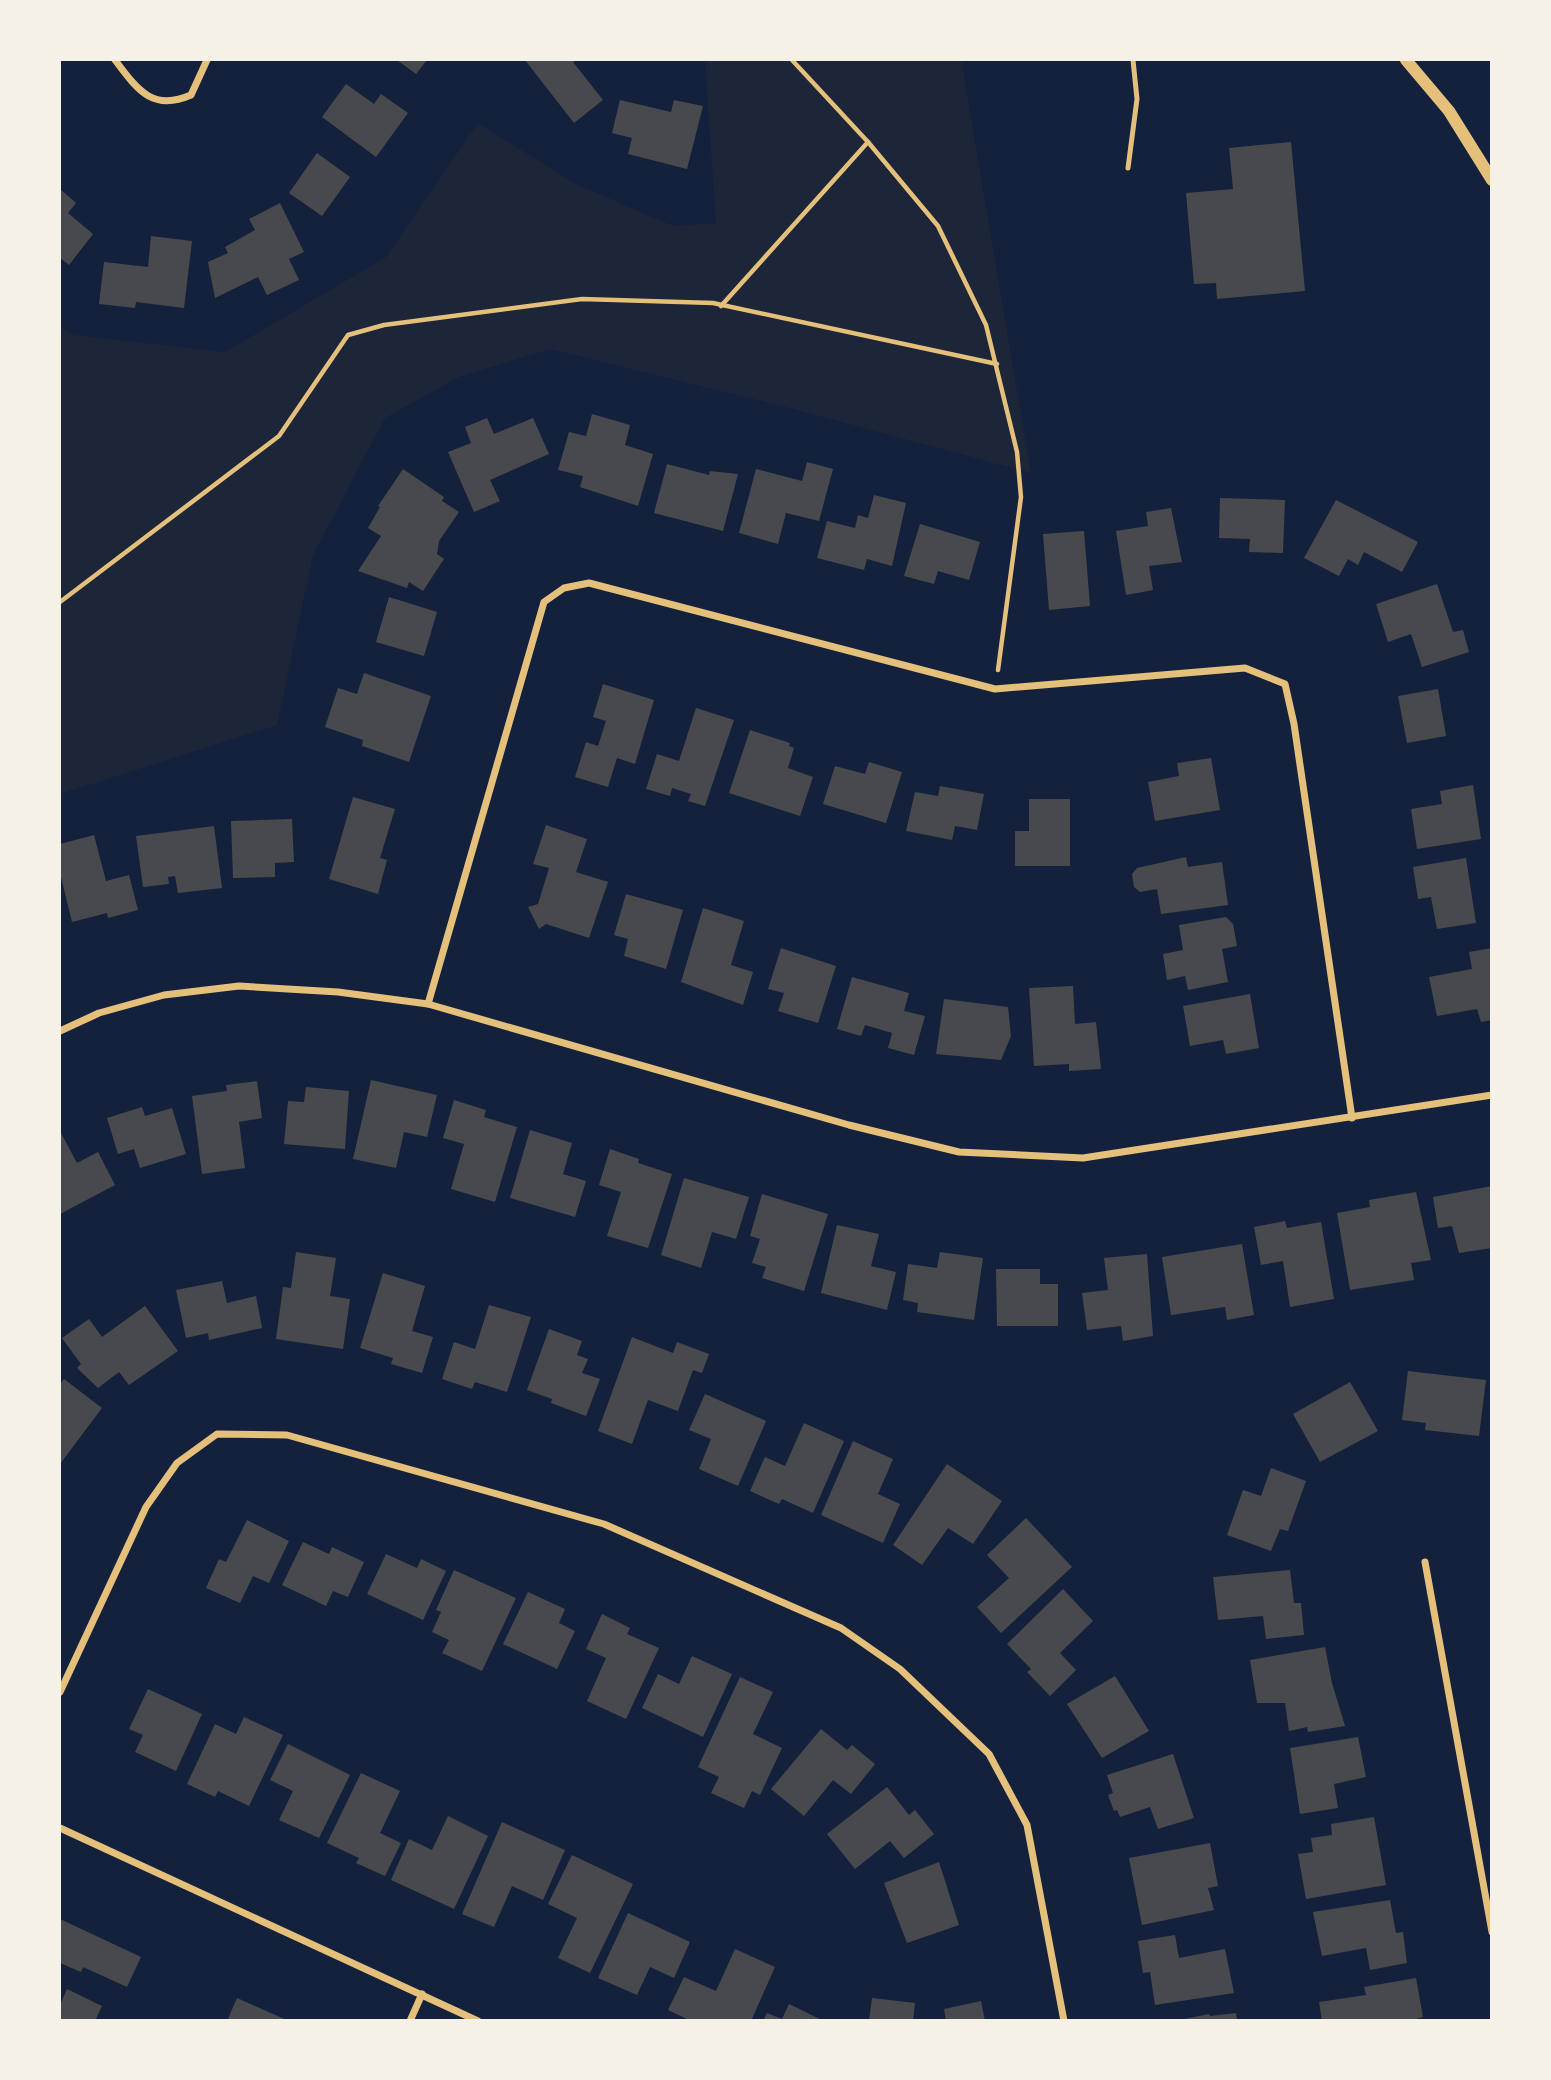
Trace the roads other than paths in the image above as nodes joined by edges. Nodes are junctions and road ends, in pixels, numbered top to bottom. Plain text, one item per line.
1 (115, 60) edge
2 (207, 60) edge
3 (1133, 60) edge
4 (1406, 60) edge
5 (1128, 168) dead end
6 (1492, 180) edge
7 (428, 1004) junction
8 (60, 1031) edge
9 (1492, 1095) edge
10 (1352, 1118) junction
11 (1425, 1562) dead end
12 (60, 1692) edge
13 (60, 1828) edge
14 (1492, 1932) edge
15 (422, 1994) junction
16 (410, 2021) edge
17 (478, 2021) edge
18 (1064, 2021) edge

1 - 2 street
3 - 5 lane
4 - 6 street
7 - 8 street
7 - 10 street
7 - 10 street
9 - 10 street
11 - 14 street
12 - 18 street
13 - 15 street
15 - 16 street
15 - 17 street

